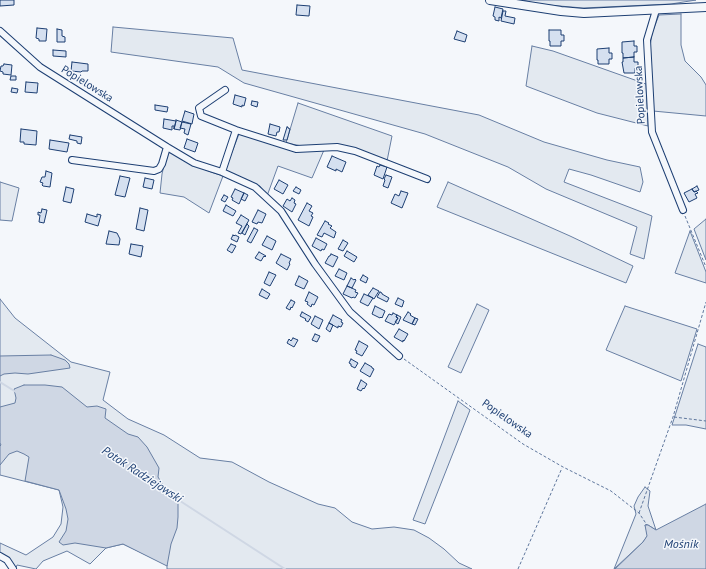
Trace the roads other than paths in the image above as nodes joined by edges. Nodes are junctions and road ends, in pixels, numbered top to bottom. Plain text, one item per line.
1 (490, 0) edge
2 (706, 7) edge
3 (656, 10) junction
4 (0, 31) edge
5 (225, 90) dead end
6 (236, 130) junction
7 (168, 147) junction
8 (72, 160) dead end
9 (222, 172) junction
10 (427, 179) dead end
11 (683, 210) road end
12 (399, 356) road end
13 (0, 556) edge
14 (13, 569) edge

1 - 3 street
2 - 3 street
3 - 11 street, Popielowska
4 - 7 street, Popielowska
5 - 6 street
6 - 9 street
6 - 10 street
7 - 8 street
7 - 9 street, Popielowska
9 - 12 street, Popielowska
13 - 14 street

